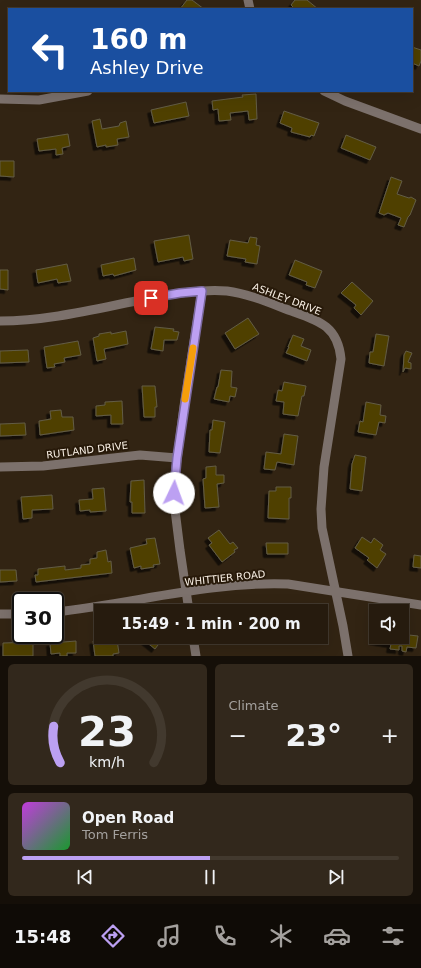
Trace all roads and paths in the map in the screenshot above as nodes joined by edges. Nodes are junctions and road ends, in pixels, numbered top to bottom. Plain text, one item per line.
1 (83, 92) edge
2 (326, 92) edge
3 (0, 99) edge
4 (421, 129) edge
5 (202, 291) junction
6 (0, 321) edge
7 (177, 458) junction
8 (0, 467) edge
9 (336, 591) junction
10 (186, 593) junction
11 (188, 604) edge
12 (421, 605) edge
13 (64, 611) edge
14 (0, 614) edge
15 (12, 614) edge
16 (194, 644) edge
17 (196, 656) edge
18 (348, 656) edge

1 - 3 street
2 - 4 street
5 - 6 street, ASHLEY DRIVE
5 - 7 street
5 - 9 street, ASHLEY DRIVE
7 - 8 street, RUTLAND DRIVE
7 - 10 street
9 - 10 street, WHITTIER ROAD
9 - 12 street, WHITTIER ROAD
9 - 18 street, ASHLEY DRIVE
10 - 11 street
10 - 13 street, WHITTIER ROAD
14 - 15 street
16 - 17 street

